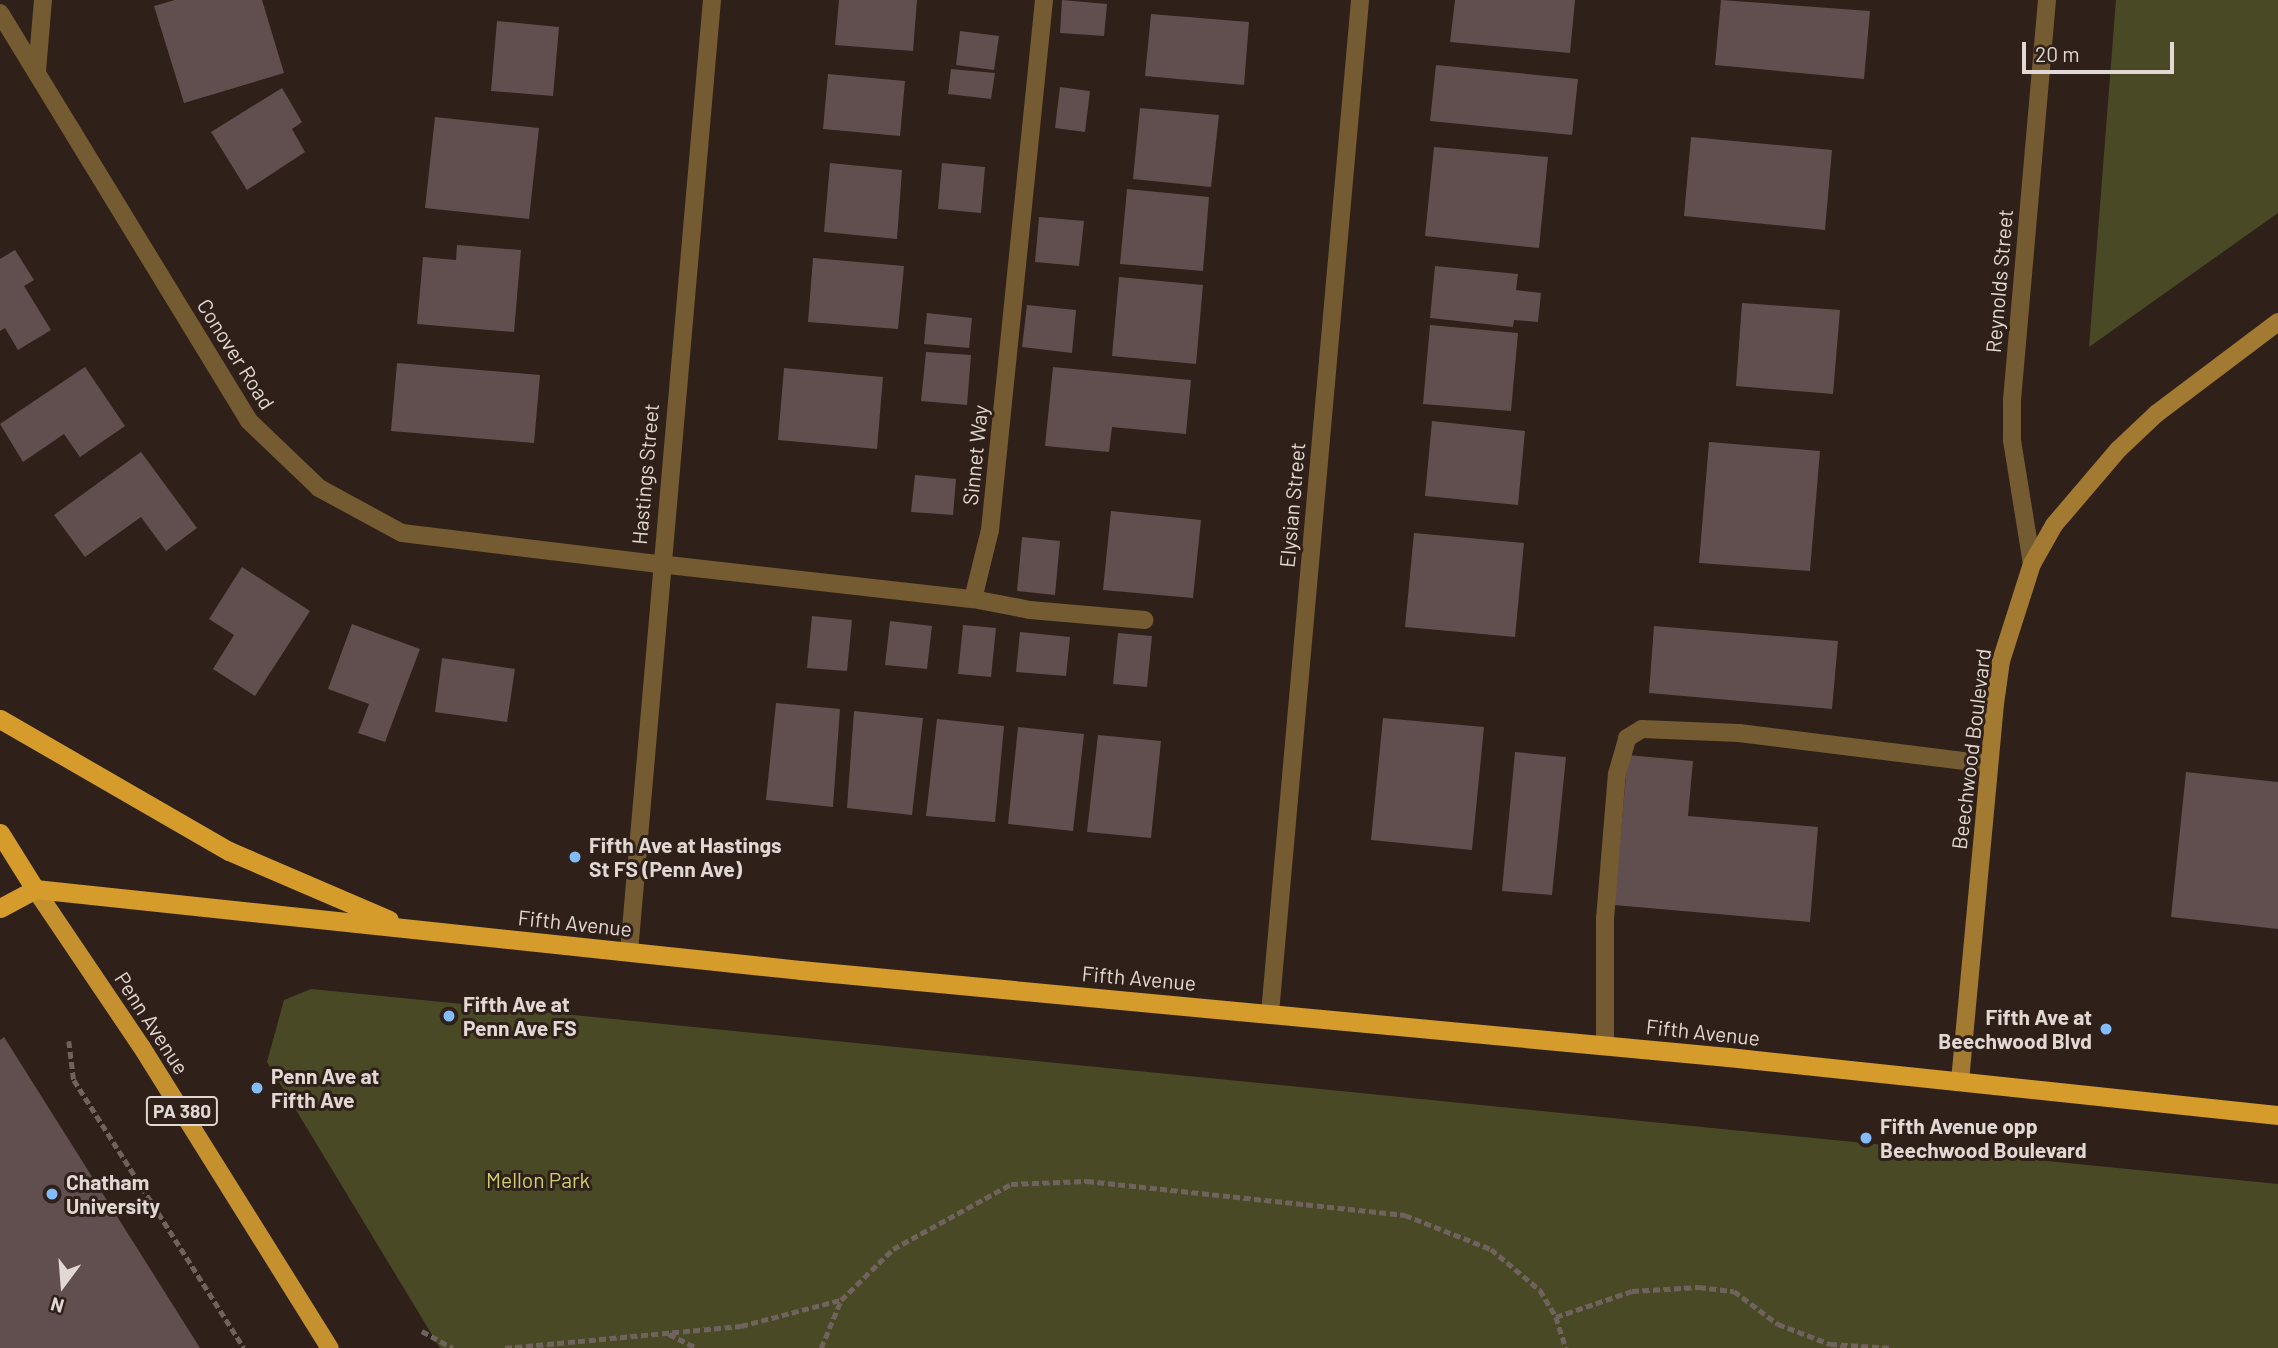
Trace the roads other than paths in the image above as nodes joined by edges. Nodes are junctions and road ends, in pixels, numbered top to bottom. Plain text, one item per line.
1 (43, 0) edge
2 (712, 0) edge
3 (1044, 0) edge
4 (1360, 0) edge
5 (2047, 0) edge
6 (0, 13) edge
7 (37, 71) junction
8 (2278, 322) edge
9 (659, 564) junction
10 (2032, 564) junction
11 (973, 599) junction
12 (1145, 620) dead end
13 (0, 719) edge
14 (1989, 764) junction
15 (0, 833) edge
16 (35, 889) junction
17 (0, 908) edge
18 (409, 929) junction
19 (629, 952) junction
20 (1270, 1013) junction
21 (1605, 1045) junction
22 (1960, 1081) junction
23 (2278, 1115) edge
24 (330, 1348) edge

1 - 7 street
2 - 9 street, Hastings Street
3 - 11 street, Sinnet Way
4 - 20 street, Elysian Street
5 - 10 street, Reynolds Street
6 - 7 street, Conover Road
7 - 9 street, Conover Road
8 - 10 main road, Beechwood Boulevard
9 - 11 street
9 - 19 street, Hastings Street
10 - 14 main road, Beechwood Boulevard
11 - 12 street
13 - 18 highway
14 - 21 street
14 - 22 main road, Beechwood Boulevard
15 - 16 highway, Penn Avenue
16 - 17 highway
16 - 18 highway, Fifth Avenue
16 - 24 main road, Penn Avenue / PA 380
18 - 19 highway, Fifth Avenue
19 - 20 highway, Fifth Avenue
20 - 21 highway, Fifth Avenue
21 - 22 highway, Fifth Avenue
22 - 23 highway, Fifth Avenue

